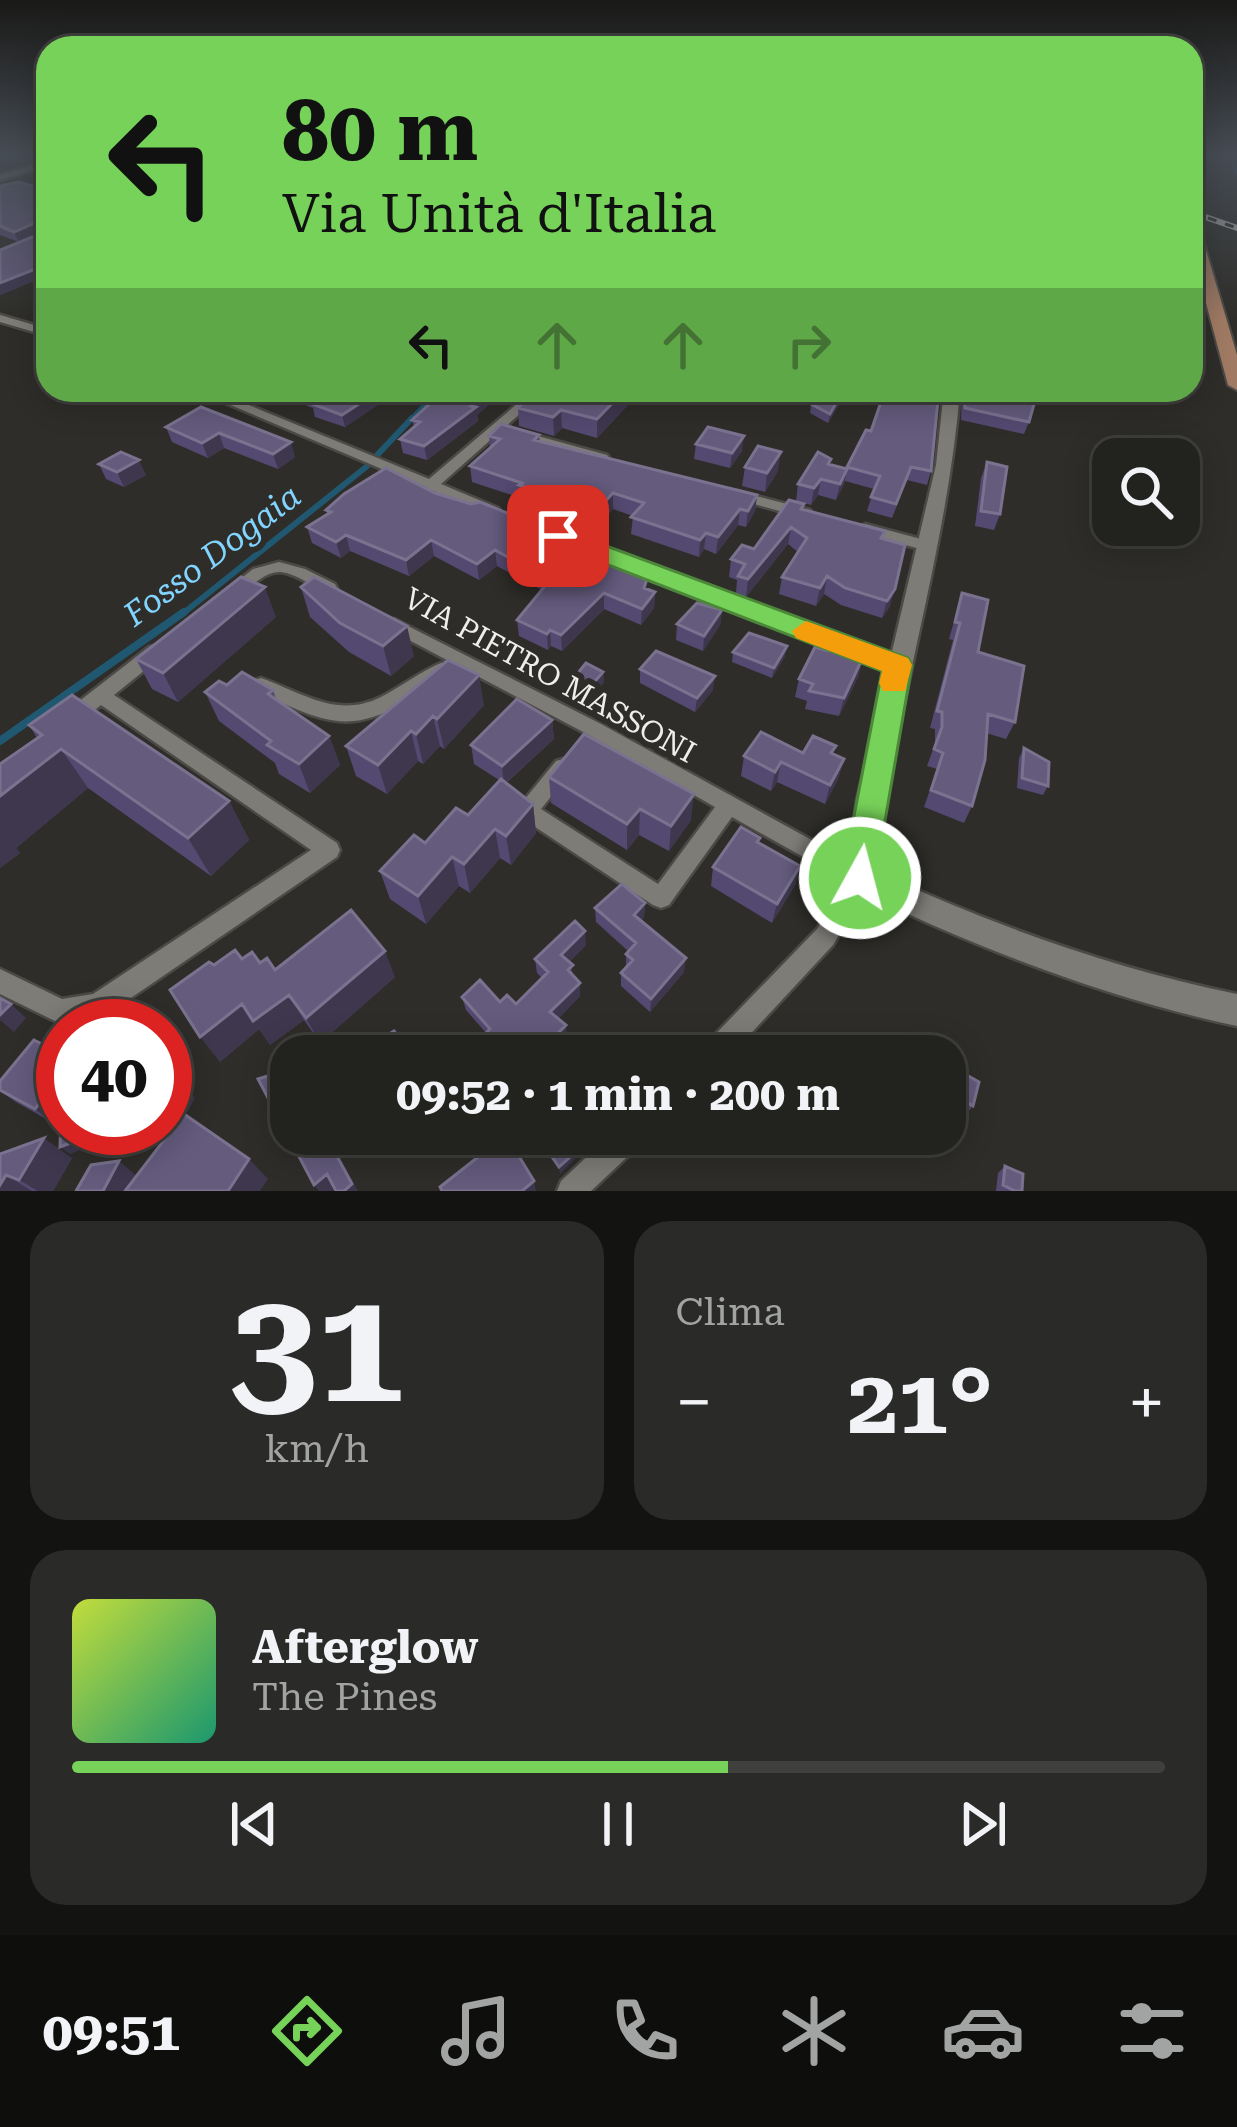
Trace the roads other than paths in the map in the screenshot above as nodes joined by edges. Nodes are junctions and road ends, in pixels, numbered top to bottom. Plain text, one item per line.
1 (1203, 265) edge
2 (0, 318) edge
3 (36, 329) edge
4 (1237, 385) edge
5 (229, 402) edge
6 (526, 402) edge
7 (951, 402) edge
8 (496, 429) junction
9 (610, 460) edge
10 (430, 486) junction
11 (723, 491) edge
12 (814, 515) edge
13 (837, 522) edge
14 (927, 546) junction
15 (345, 597) edge
16 (208, 610) edge
17 (382, 618) edge
18 (172, 638) edge
19 (457, 660) junction
20 (898, 665) junction
21 (261, 686) edge
22 (100, 695) junction
23 (594, 729) junction
24 (50, 734) edge
25 (728, 807) junction
26 (860, 878) junction
27 (0, 980) edge
28 (1237, 1010) edge
29 (732, 1035) edge
30 (610, 1155) edge
31 (571, 1191) edge

1 - 4 main road, bridge
2 - 3 street
5 - 10 street
6 - 8 street
7 - 14 street
8 - 9 street
8 - 10 street
10 - 20 street
11 - 12 street
13 - 14 street
14 - 20 street
15 - 16 street
17 - 19 street, VIA PIETRO MASSONI
18 - 22 street
19 - 21 street
19 - 23 street, VIA PIETRO MASSONI
20 - 26 street
22 - 24 street
22 - 27 street
23 - 25 street, VIA PIETRO MASSONI
23 - 25 street
25 - 26 street, VIA PIETRO MASSONI
26 - 28 street
26 - 29 street
30 - 31 street

